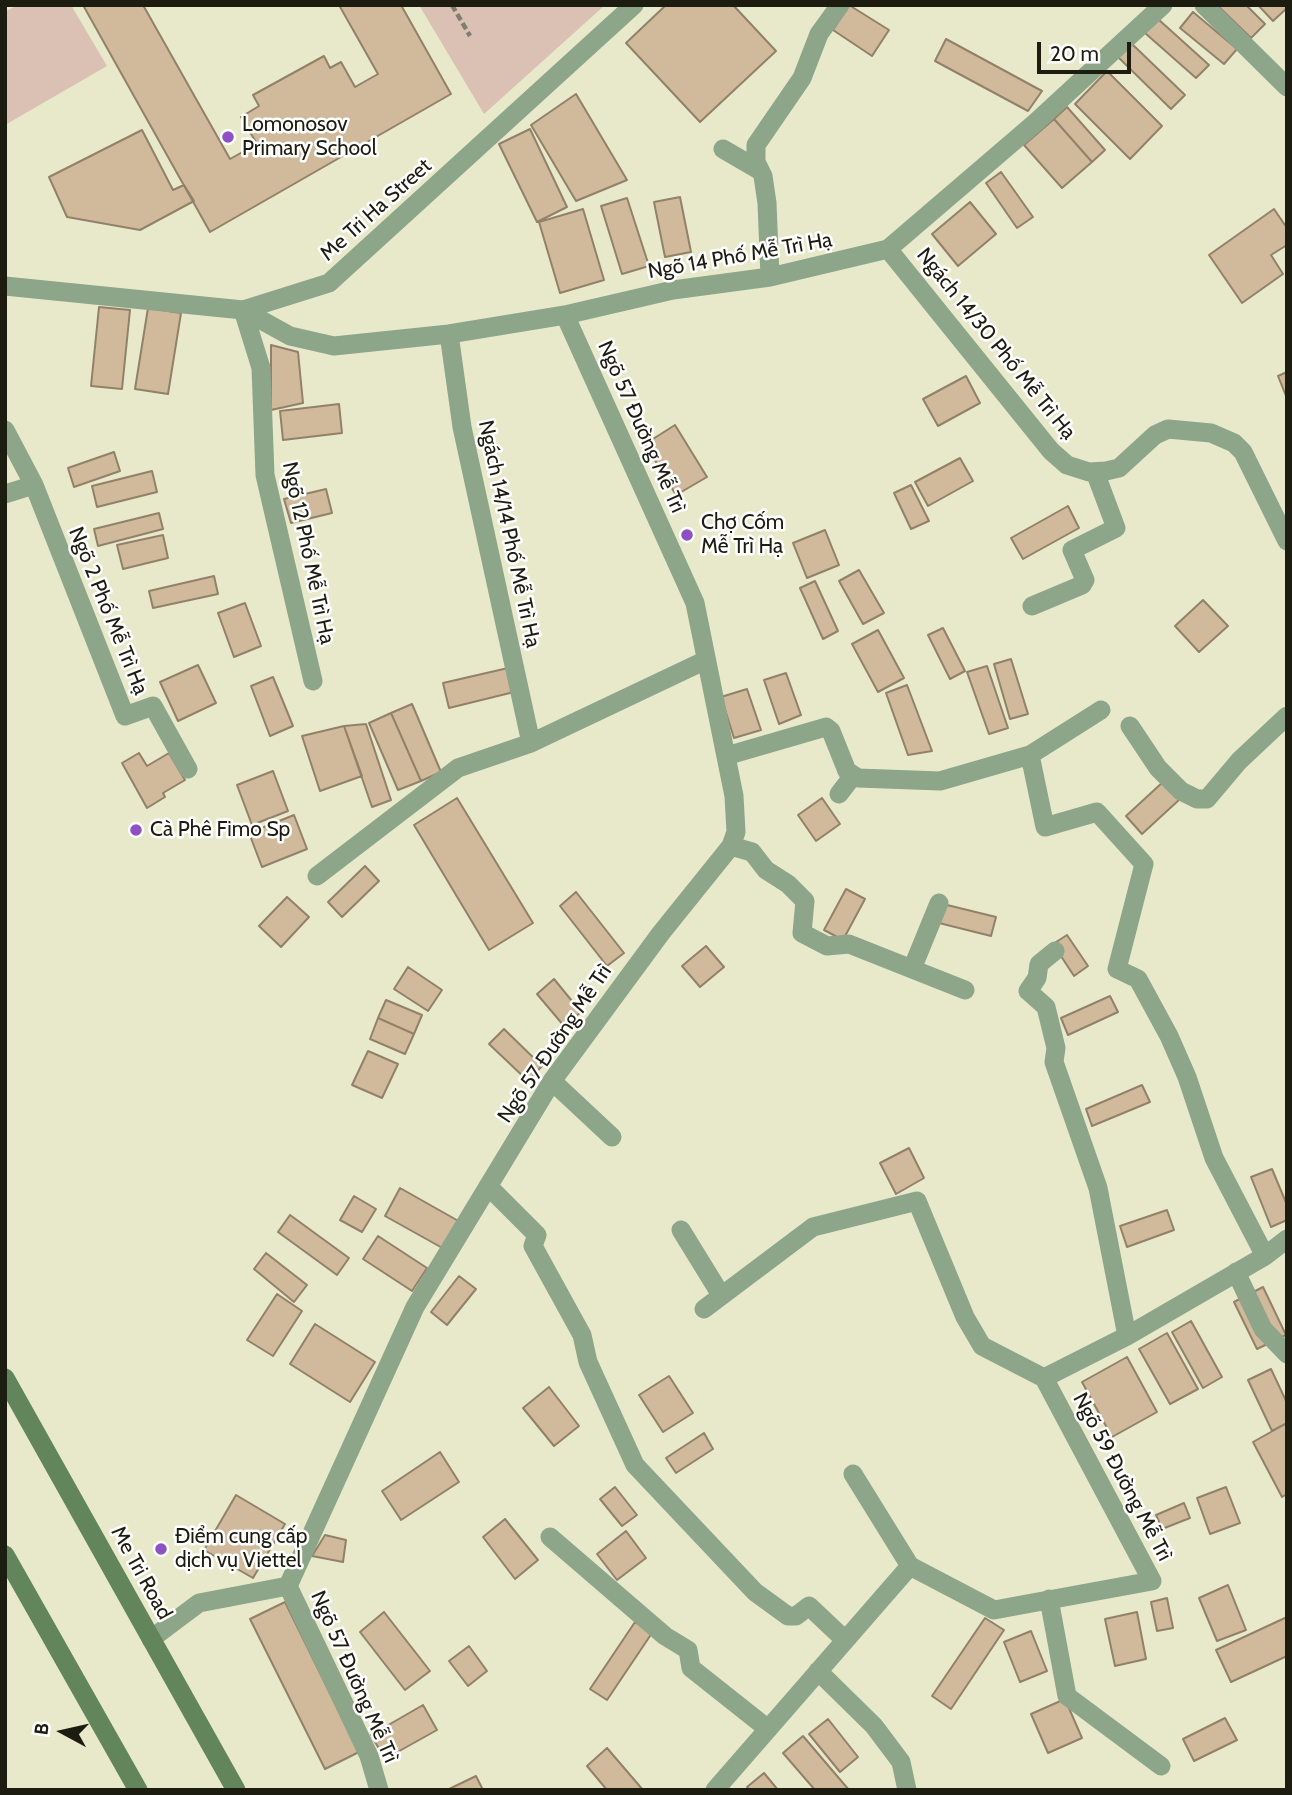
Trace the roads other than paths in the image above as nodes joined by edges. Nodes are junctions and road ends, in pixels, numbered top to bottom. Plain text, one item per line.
1 (634, 5) edge
2 (840, 5) edge
3 (1163, 5) edge
4 (1204, 5) edge
5 (1287, 88) edge
6 (723, 149) dead end
7 (759, 170) junction
8 (888, 249) junction
9 (770, 277) junction
10 (5, 286) edge
11 (243, 310) junction
12 (565, 315) junction
13 (449, 334) junction
14 (5, 430) edge
15 (1095, 472) junction
16 (34, 485) junction
17 (5, 494) edge
18 (1287, 541) edge
19 (1032, 606) dead end
20 (706, 660) junction
21 (313, 681) dead end
22 (1101, 710) dead end
23 (1287, 716) edge
24 (1130, 726) dead end
25 (531, 743) junction
26 (1030, 755) junction
27 (726, 756) junction
28 (188, 769) dead end
29 (852, 777) junction
30 (839, 794) dead end
31 (730, 846) junction
32 (317, 876) dead end
33 (939, 903) dead end
34 (1055, 951) dead end
35 (912, 969) junction
36 (965, 990) dead end
37 (552, 1081) junction
38 (612, 1138) dead end
39 (488, 1186) junction
40 (681, 1230) dead end
41 (1287, 1239) edge
42 (1265, 1256) junction
43 (1236, 1272) junction
44 (721, 1295) junction
45 (704, 1309) dead end
46 (1127, 1336) junction
47 (1287, 1354) edge
48 (5, 1378) edge
49 (1044, 1378) junction
50 (853, 1474) dead end
51 (550, 1537) dead end
52 (5, 1555) edge
53 (910, 1566) junction
54 (288, 1586) junction
55 (1049, 1599) junction
56 (151, 1639) junction
57 (845, 1640) junction
58 (818, 1671) junction
59 (768, 1729) junction
60 (1160, 1766) dead end
61 (138, 1790) edge
62 (236, 1790) edge
63 (379, 1790) edge
64 (715, 1790) edge
65 (907, 1790) edge

1 - 11 street, Me Tri Ha Street
2 - 7 street
3 - 8 street, Ngõ 14 Phố Mễ Trì Hạ
4 - 5 street
6 - 7 street
7 - 9 street
8 - 9 street, Ngõ 14 Phố Mễ Trì Hạ
8 - 15 street, Ngách 14/30 Phố Mễ Trì Hạ
9 - 12 street, Ngõ 14 Phố Mễ Trì Hạ
10 - 11 street, Me Tri Ha Street
11 - 13 street, Ngõ 14 Phố Mễ Trì Hạ
11 - 21 street, Ngõ 12 Phố Mễ Trì Hạ
12 - 13 street, Ngõ 14 Phố Mễ Trì Hạ
12 - 20 street, Ngõ 57 Đường Mễ Trì
13 - 25 street, Ngách 14/14 Phố Mễ Trì Hạ
14 - 16 street, Ngõ 2 Phố Mễ Trì Hạ
15 - 18 street
15 - 19 street
16 - 17 street
16 - 28 street, Ngõ 2 Phố Mễ Trì Hạ
20 - 25 street
20 - 27 street, Ngõ 57 Đường Mễ Trì
22 - 26 street
23 - 24 street
25 - 32 street
26 - 29 street
26 - 42 street
27 - 29 street
27 - 31 street, Ngõ 57 Đường Mễ Trì
29 - 30 street
31 - 35 street
31 - 37 street, Ngõ 57 Đường Mễ Trì
33 - 35 street
34 - 46 street
35 - 36 street
37 - 38 street
37 - 39 street, Ngõ 57 Đường Mễ Trì
39 - 54 street, Ngõ 57 Đường Mễ Trì
39 - 57 street
40 - 44 street
41 - 42 street, Ngõ 59 Đường Mễ Trì
42 - 43 street, Ngõ 59 Đường Mễ Trì
43 - 46 street, Ngõ 59 Đường Mễ Trì
43 - 47 street
44 - 45 street
44 - 49 street
46 - 49 street, Ngõ 59 Đường Mễ Trì
48 - 56 main road, Me Tri Road
49 - 55 street, Ngõ 59 Đường Mễ Trì
50 - 53 street
51 - 59 street
52 - 61 main road
53 - 55 street, Ngõ 59 Đường Mễ Trì
53 - 57 street
54 - 56 street
54 - 63 street, Ngõ 57 Đường Mễ Trì
55 - 60 street
56 - 62 main road, Me Tri Road
57 - 58 street
58 - 59 street
58 - 65 street
59 - 64 street

